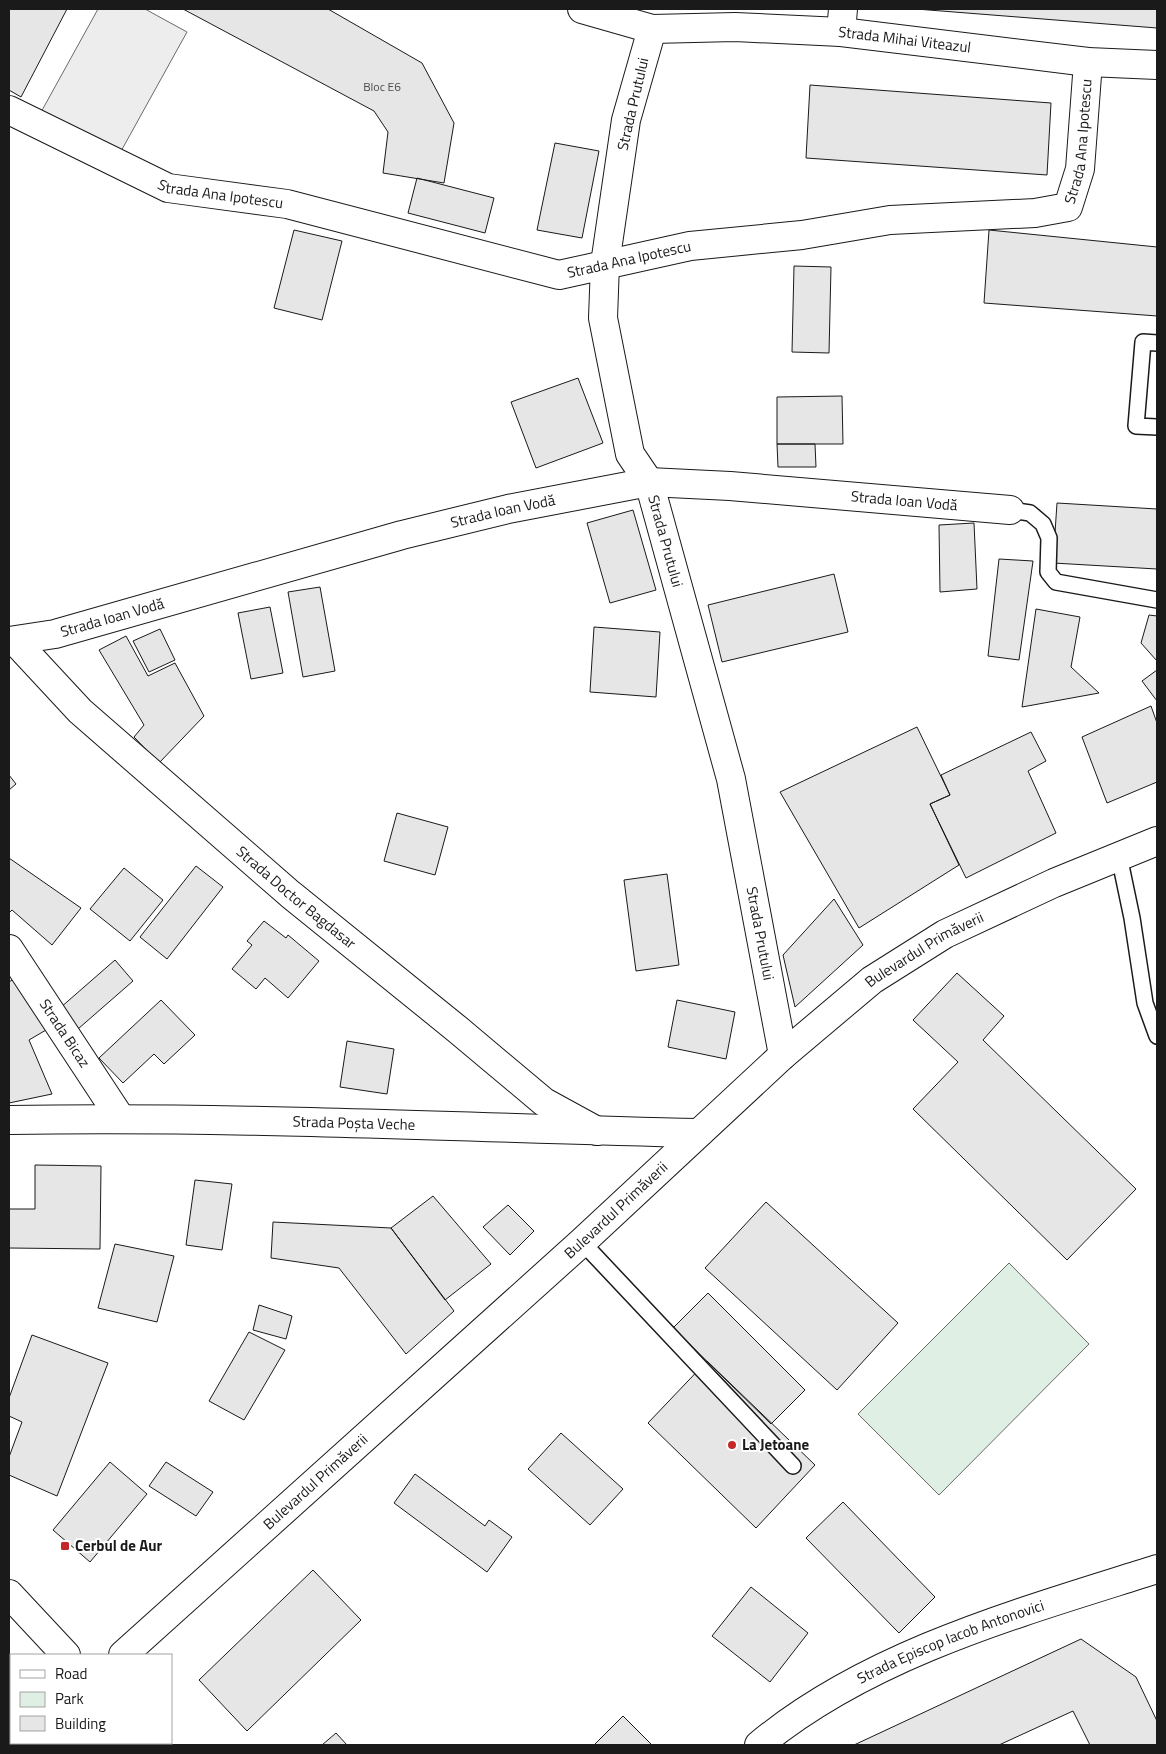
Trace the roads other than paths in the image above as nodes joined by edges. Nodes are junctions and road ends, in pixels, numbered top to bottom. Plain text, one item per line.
1 (582, 9) edge
2 (842, 20) edge
3 (652, 29) junction
4 (1088, 62) junction
5 (1157, 65) edge
6 (9, 110) edge
7 (605, 264) junction
8 (1157, 343) edge
9 (1157, 427) edge
10 (649, 482) junction
11 (1010, 510) joint
12 (1157, 600) edge
13 (12, 641) edge
14 (1157, 841) edge
15 (1119, 856) junction
16 (9, 949) edge
17 (1157, 1036) edge
18 (783, 1055) junction
19 (120, 1119) junction
20 (9, 1120) edge
21 (597, 1131) junction
22 (699, 1133) junction
23 (582, 1242) junction
24 (793, 1466) dead end
25 (1155, 1576) edge
26 (9, 1594) edge
27 (65, 1654) edge
28 (125, 1654) edge
29 (759, 1745) edge

1 - 3 street, Strada Mihai Viteazul
2 - 3 street, Strada Mihai Viteazul
2 - 4 street, Strada Mihai Viteazul
3 - 7 street, Strada Prutului
4 - 5 street, Strada Mihai Viteazul
4 - 7 street, Strada Ana Ipotescu
6 - 7 street, Strada Ana Ipotescu
7 - 10 street, Strada Prutului
8 - 9 lane
10 - 11 street, Strada Ioan Vodă
10 - 13 street, Strada Ioan Vodă
10 - 18 street, Strada Prutului
11 - 12 lane
13 - 21 street, Strada Doctor Bagdasar
14 - 15 street, Bulevardul Primăverii
15 - 17 lane
15 - 18 street, Bulevardul Primăverii
16 - 19 street, Strada Bicaz
18 - 22 street, Bulevardul Primăverii
19 - 20 street, Strada Poșta Veche
19 - 21 street, Strada Poșta Veche
21 - 22 street, Strada Poșta Veche
22 - 23 street, Bulevardul Primăverii
23 - 24 lane
23 - 28 street, Bulevardul Primăverii
25 - 29 street, Strada Episcop Iacob Antonovici
26 - 27 street

